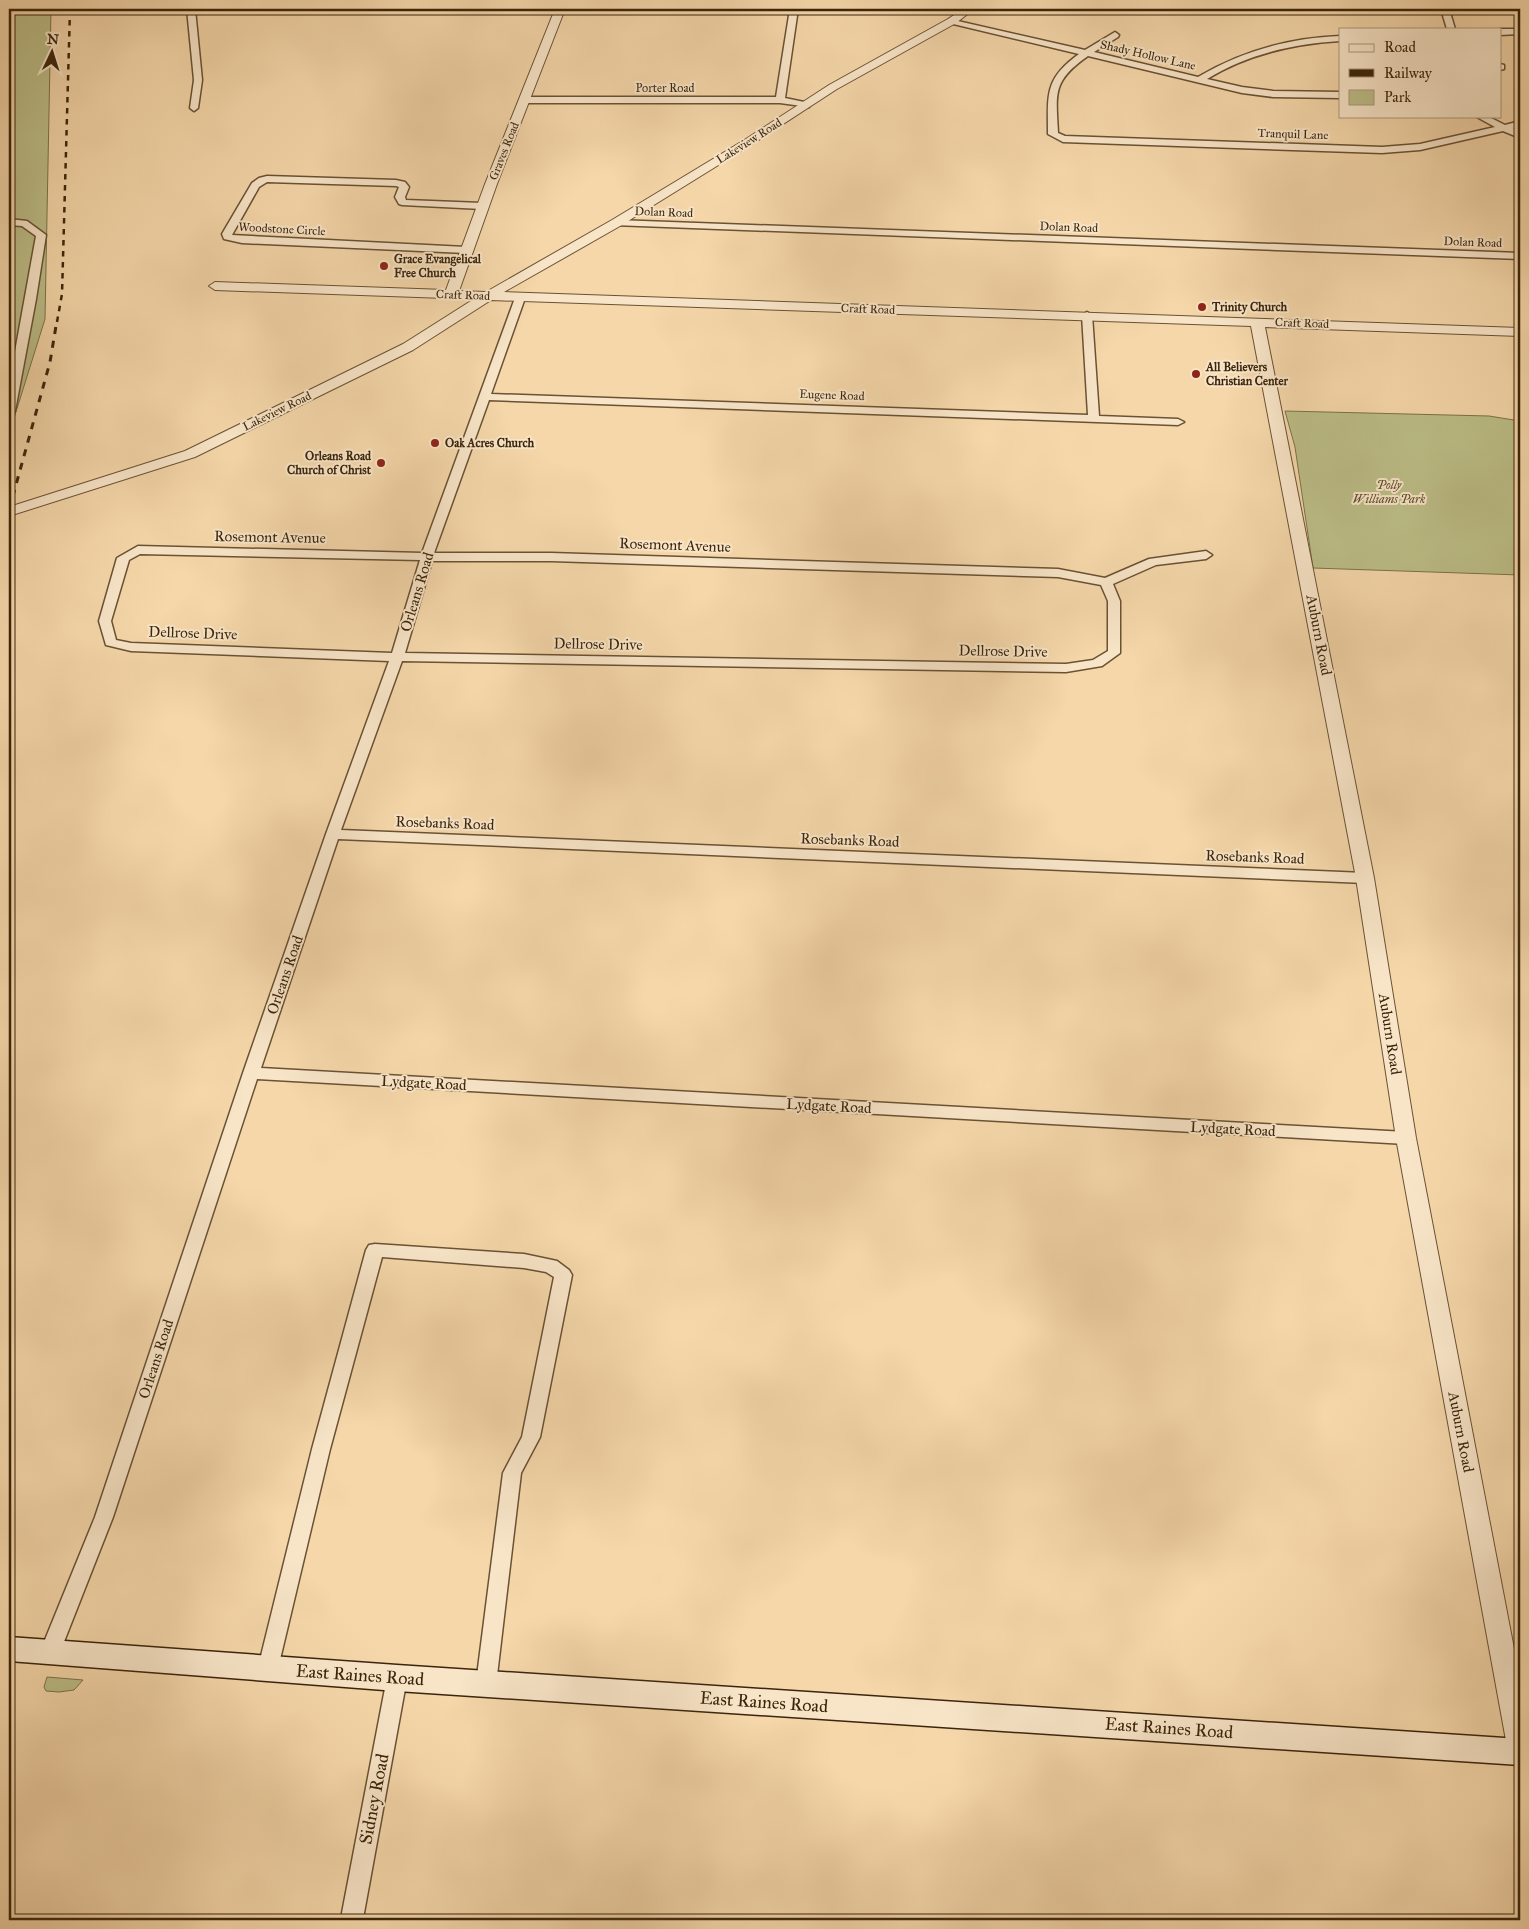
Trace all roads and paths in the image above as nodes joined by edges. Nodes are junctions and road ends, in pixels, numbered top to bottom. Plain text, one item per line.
1 (191, 9) edge
2 (560, 9) edge
3 (794, 9) edge
4 (969, 9) edge
5 (1444, 9) edge
6 (952, 21) junction
7 (1451, 28) edge
8 (1502, 32) edge
9 (1520, 32) edge
10 (1116, 35) dead end
11 (1339, 38) edge
12 (1088, 53) junction
13 (1199, 80) junction
14 (1339, 95) edge
15 (524, 100) junction
16 (780, 100) junction
17 (806, 105) junction
18 (194, 108) dead end
19 (1484, 118) edge
20 (1520, 124) edge
21 (1504, 127) junction
22 (1520, 135) edge
23 (482, 206) junction
24 (9, 222) edge
25 (616, 223) junction
26 (466, 250) junction
27 (1520, 256) edge
28 (528, 274) junction
29 (215, 286) dead end
30 (451, 295) junction
31 (488, 296) junction
32 (520, 298) junction
33 (1087, 315) junction
34 (1257, 322) junction
35 (1520, 332) edge
36 (484, 396) junction
37 (9, 411) edge
38 (1094, 419) junction
39 (1178, 422) dead end
40 (9, 512) edge
41 (138, 550) joint
42 (1206, 555) dead end
43 (427, 557) junction
44 (1106, 582) junction
45 (397, 657) junction
46 (333, 834) junction
47 (1365, 878) junction
48 (251, 1073) junction
49 (1406, 1138) junction
50 (9, 1649) edge
51 (50, 1652) junction
52 (268, 1668) junction
53 (396, 1678) junction
54 (486, 1684) junction
55 (1520, 1746) edge
56 (1520, 1752) edge
57 (354, 1920) edge

1 - 18 street
2 - 15 street, Graves Road
3 - 16 street
4 - 6 street, Lakeview Road
5 - 7 street
6 - 12 street, Shady Hollow Lane
6 - 17 street, Lakeview Road
8 - 9 street
10 - 12 street
11 - 13 street
12 - 13 street, Shady Hollow Lane
12 - 21 street, Tranquil Lane
13 - 14 street, Shady Hollow Lane
15 - 16 street, Porter Road
15 - 23 street, Graves Road
16 - 17 street, Porter Road
17 - 25 street, Lakeview Road
19 - 21 street
20 - 21 street, Tranquil Lane
21 - 22 street
23 - 26 street, Graves Road
23 - 26 street, Woodstone Circle
24 - 37 street
25 - 27 street, Dolan Road
25 - 28 street, Lakeview Road
26 - 30 street, Graves Road
28 - 31 street, Lakeview Road
28 - 32 street
29 - 30 street, Craft Road
30 - 31 street, Craft Road
31 - 32 street, Craft Road
31 - 40 street, Lakeview Road
32 - 33 street, Craft Road
32 - 36 street, Orleans Road
33 - 34 street, Craft Road
33 - 38 street
34 - 35 street, Craft Road
34 - 47 street, Auburn Road
36 - 38 street, Eugene Road
36 - 43 street, Orleans Road
38 - 39 street, Eugene Road
41 - 43 street, Rosemont Avenue
41 - 45 street, Dellrose Drive
42 - 44 street
43 - 44 street, Rosemont Avenue
43 - 45 street, Orleans Road
44 - 45 street, Dellrose Drive
45 - 46 street, Orleans Road
46 - 47 street, Rosebanks Road
46 - 48 street, Orleans Road
47 - 49 street, Auburn Road
48 - 49 street, Lydgate Road
48 - 51 street, Orleans Road
49 - 55 street, Auburn Road
50 - 51 main road, East Raines Road
51 - 52 main road, East Raines Road
52 - 53 main road, East Raines Road
52 - 54 street
53 - 54 main road, East Raines Road
53 - 57 street, Sidney Road
54 - 56 main road, East Raines Road

